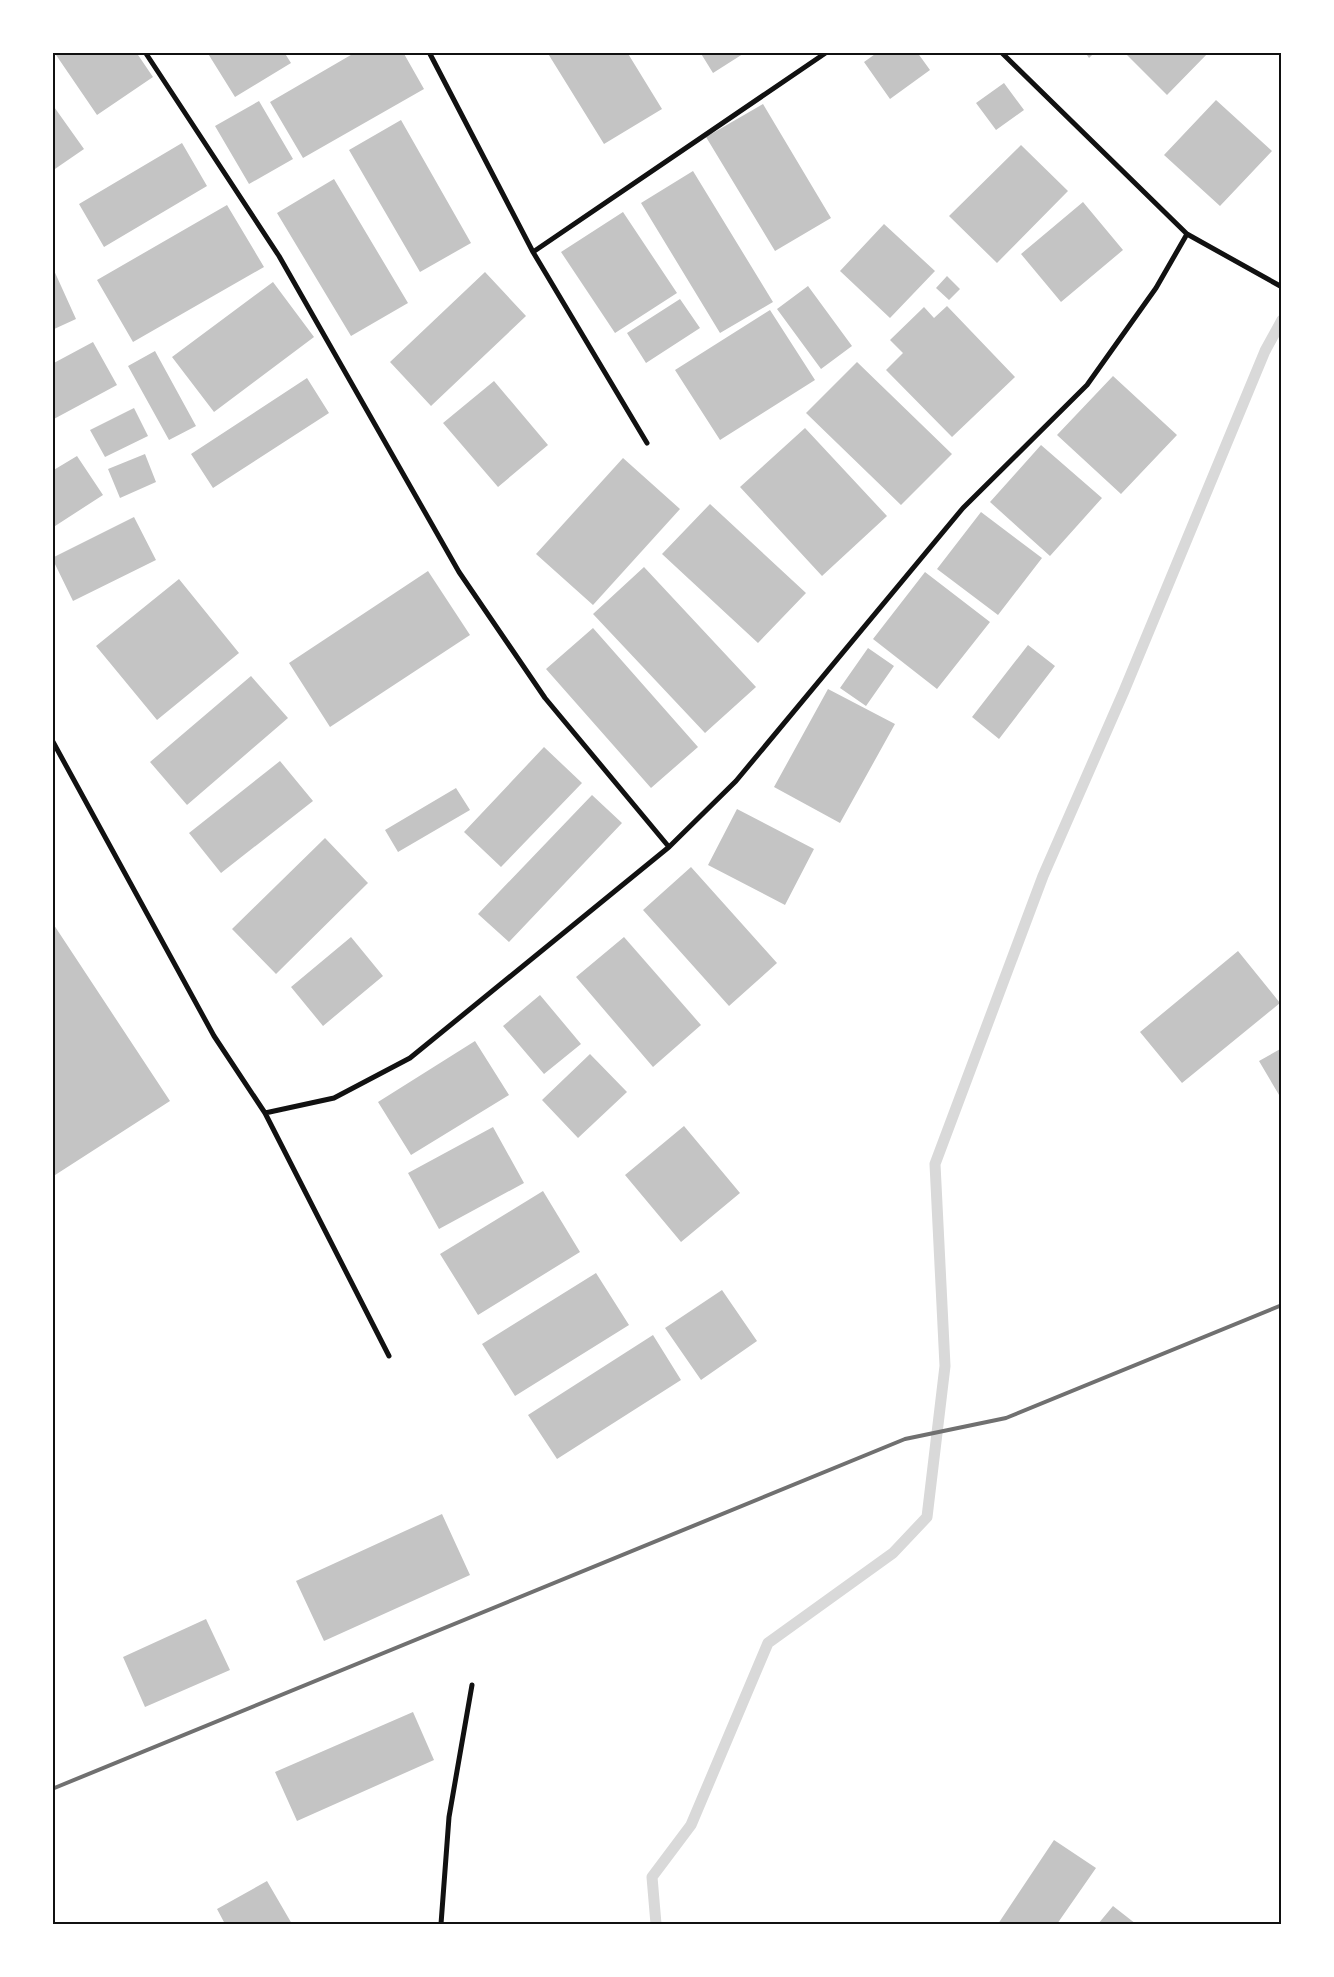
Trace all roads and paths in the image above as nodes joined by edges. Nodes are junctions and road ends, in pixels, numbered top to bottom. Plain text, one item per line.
1 (145, 52) edge
2 (429, 52) edge
3 (827, 52) edge
4 (1001, 52) edge
5 (1187, 234) junction
6 (533, 252) junction
7 (1282, 287) edge
8 (647, 443) dead end
9 (52, 740) edge
10 (669, 847) junction
11 (265, 1113) junction
12 (389, 1356) dead end
13 (472, 1685) dead end
14 (441, 1924) edge

1 - 10 street
2 - 6 street
3 - 6 street
4 - 5 street
5 - 7 street
5 - 10 street
6 - 8 street
9 - 11 street
10 - 11 street
11 - 12 street
13 - 14 street

